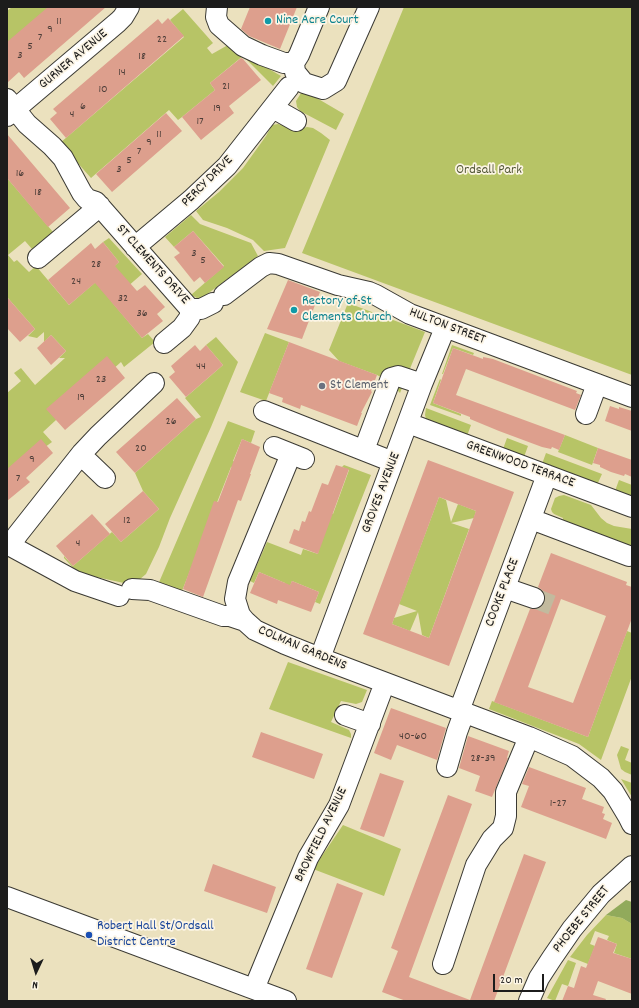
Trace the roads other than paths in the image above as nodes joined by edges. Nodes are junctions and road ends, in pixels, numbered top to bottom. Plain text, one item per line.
1 (129, 7) edge
2 (217, 7) edge
3 (319, 7) edge
4 (369, 7) edge
5 (294, 62) junction
6 (289, 87) dead end
7 (10, 108) edge
8 (273, 108) junction
9 (296, 121) dead end
10 (100, 206) junction
11 (135, 247) junction
12 (38, 258) dead end
13 (190, 309) junction
14 (445, 328) junction
15 (164, 342) dead end
16 (154, 383) dead end
17 (422, 384) junction
18 (597, 384) junction
19 (632, 397) edge
20 (264, 411) dead end
21 (586, 414) dead end
22 (408, 423) junction
23 (364, 450) junction
24 (290, 454) dead end
25 (81, 455) junction
26 (393, 462) junction
27 (547, 475) junction
28 (105, 478) dead end
29 (632, 507) edge
30 (531, 519) junction
31 (9, 544) edge
32 (629, 556) dead end
33 (505, 588) junction
34 (534, 598) tunnel mouth
35 (245, 621) junction
36 (320, 658) junction
37 (380, 697) dead end
38 (462, 712) junction
39 (345, 715) dead end
40 (370, 724) junction
41 (529, 737) junction
42 (447, 767) dead end
43 (632, 824) edge
44 (632, 866) edge
45 (9, 904) edge
46 (443, 964) dead end
47 (254, 989) junction
48 (286, 1001) edge
49 (529, 1001) edge

1 - 7 street, GURNER AVENUE
2 - 5 street
3 - 5 street
4 - 5 street
6 - 8 street, PERCY DRIVE
7 - 10 street, ST CLEMENTS DRIVE
8 - 9 street
8 - 11 street, PERCY DRIVE
10 - 11 street, ST CLEMENTS DRIVE
10 - 12 street
11 - 13 street, ST CLEMENTS DRIVE
13 - 14 street, HULTON STREET
13 - 15 street, ST CLEMENTS DRIVE
14 - 17 street, GROVES AVENUE
14 - 18 street, HULTON STREET
16 - 25 street
17 - 22 street, GROVES AVENUE
17 - 23 street
18 - 19 street, HULTON STREET
18 - 21 street
20 - 23 street
22 - 26 street, GROVES AVENUE
22 - 27 street, GREENWOOD TERRACE
23 - 26 street
24 - 35 street, COLMAN GARDENS
25 - 28 street
25 - 31 street
26 - 36 street, GROVES AVENUE
27 - 29 street, GREENWOOD TERRACE
27 - 30 street, COOKE PLACE
30 - 32 street
30 - 33 street, COOKE PLACE
31 - 35 street
33 - 34 street
33 - 38 street, COOKE PLACE
35 - 36 street, COLMAN GARDENS
36 - 38 street, COLMAN GARDENS
37 - 40 street, BROWFIELD AVENUE
38 - 41 street, COLMAN GARDENS
38 - 42 street, COOKE PLACE
39 - 40 street
40 - 47 street, BROWFIELD AVENUE
41 - 43 street, COLMAN GARDENS
41 - 46 street
44 - 49 street, PHOEBE STREET
45 - 47 street
47 - 48 street

